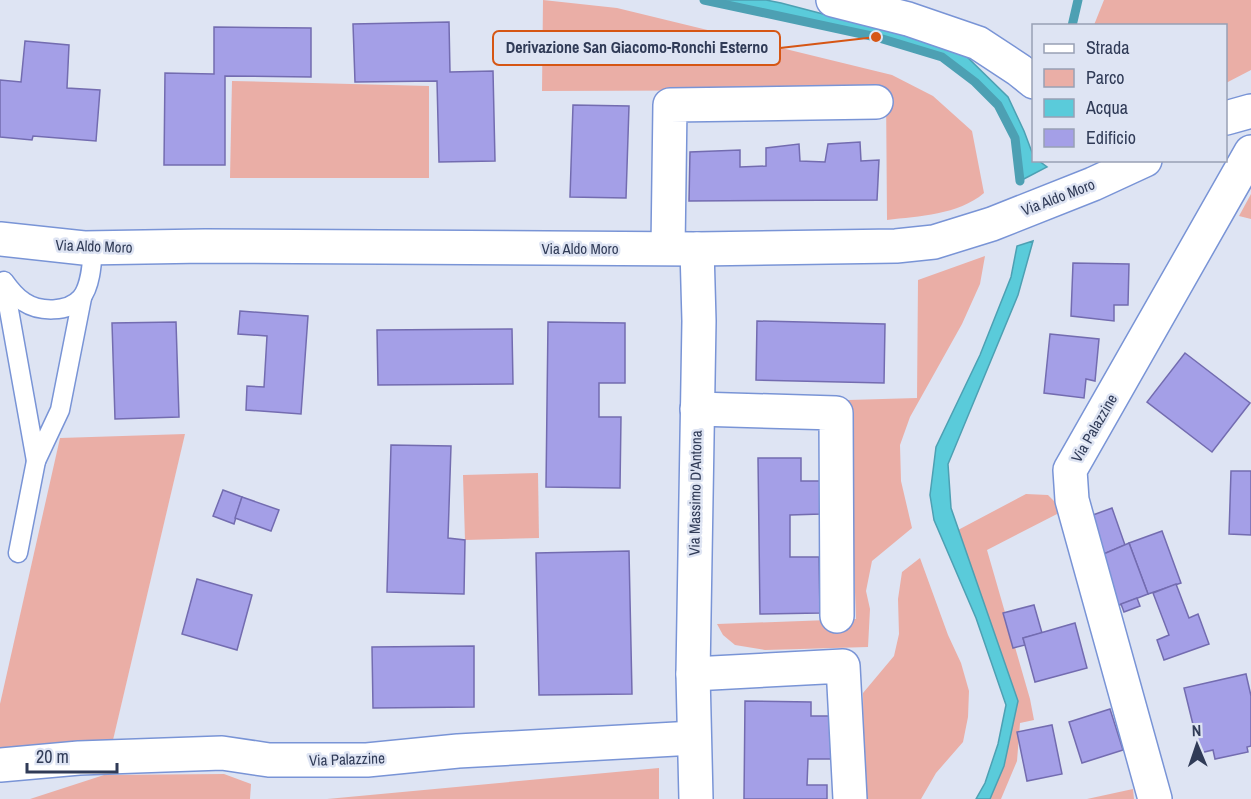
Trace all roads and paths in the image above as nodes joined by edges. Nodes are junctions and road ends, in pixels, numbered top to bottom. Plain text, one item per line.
1 (833, 0) edge
2 (1032, 80) edge
3 (876, 102) dead end
4 (1251, 111) edge
5 (1227, 118) edge
6 (1227, 132) edge
7 (1251, 133) edge
8 (1251, 152) edge
9 (1136, 162) edge
10 (1090, 172) edge
11 (0, 239) edge
12 (93, 248) junction
13 (683, 248) junction
14 (2, 278) edge
15 (82, 298) junction
16 (697, 409) junction
17 (36, 461) junction
18 (18, 553) dead end
19 (837, 616) dead end
20 (693, 674) junction
21 (694, 738) junction
22 (0, 765) edge
23 (696, 799) edge
24 (850, 799) edge
25 (1155, 799) edge

1 - 2 street
3 - 13 street, Via Massimo D'Antona
4 - 5 street
6 - 7 street
8 - 25 street, Via Palazzine
9 - 10 street, Via Aldo Moro
10 - 13 street, Via Aldo Moro
11 - 12 street, Via Aldo Moro
12 - 13 street, Via Aldo Moro
12 - 15 lane
13 - 16 street, Via Massimo D'Antona
14 - 15 lane
14 - 17 lane
15 - 17 lane
16 - 19 street
16 - 20 street, Via Massimo D'Antona
17 - 18 lane
20 - 21 street, Via Massimo D'Antona
20 - 24 street
21 - 22 street, Via Palazzine
21 - 23 street, Via Massimo D'Antona

